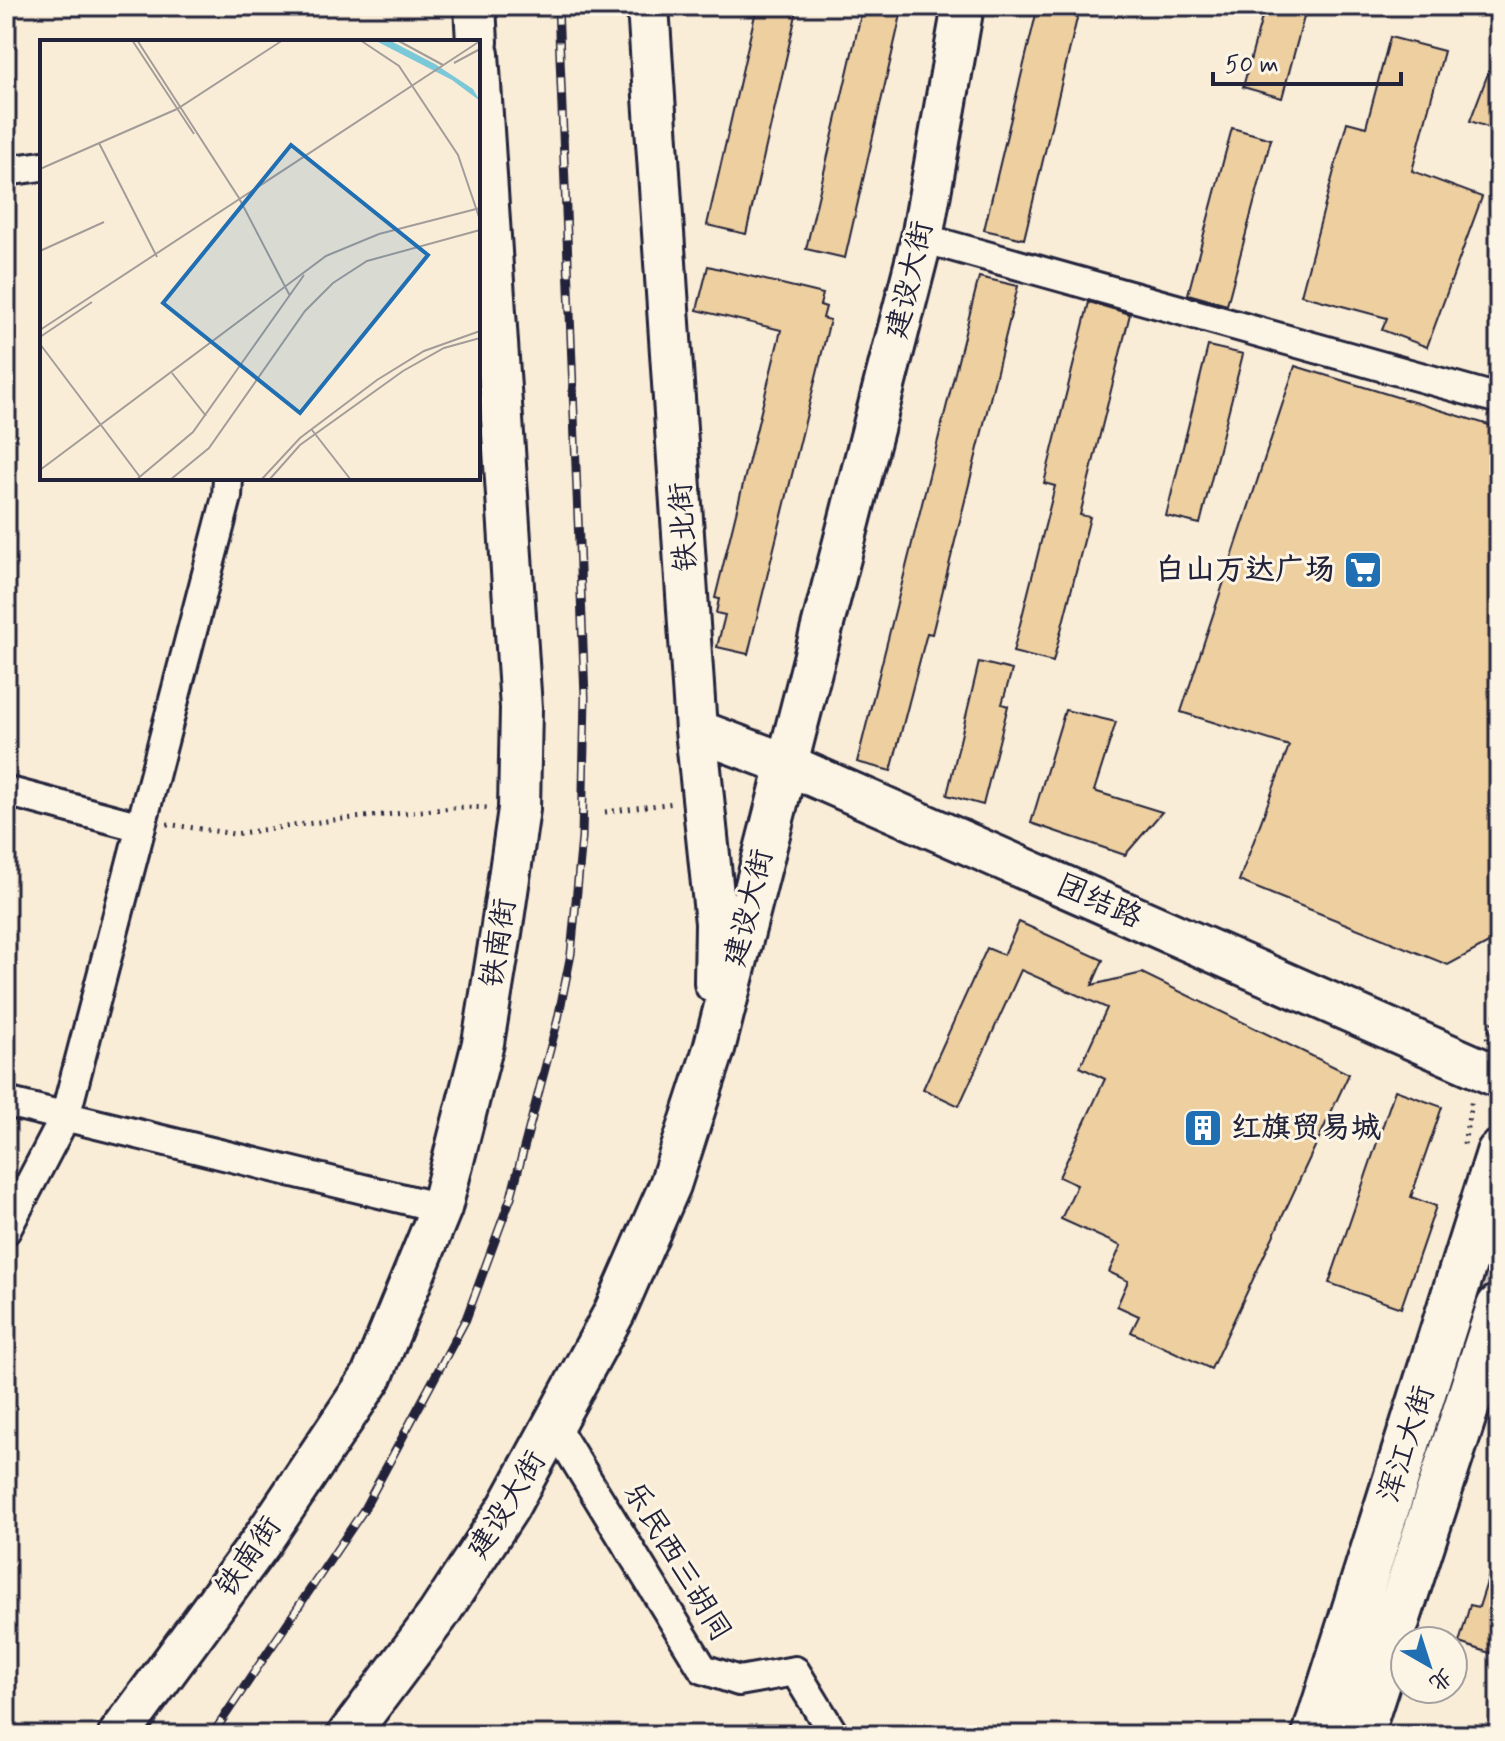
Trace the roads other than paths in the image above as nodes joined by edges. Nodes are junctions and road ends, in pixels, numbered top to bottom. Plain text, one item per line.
1 (475, 6) edge
2 (648, 6) edge
3 (963, 6) edge
4 (477, 40) edge
5 (480, 83) edge
6 (40, 166) edge
7 (6, 171) edge
8 (922, 238) junction
9 (1499, 399) edge
10 (228, 480) edge
11 (696, 730) junction
12 (786, 764) junction
13 (6, 791) edge
14 (142, 823) junction
15 (714, 1049) junction
16 (1488, 1072) edge
17 (6, 1102) edge
18 (65, 1117) junction
19 (1480, 1154) edge
20 (441, 1208) junction
21 (6, 1230) edge
22 (1499, 1307) tunnel mouth
23 (555, 1427) junction
24 (119, 1735) edge
25 (348, 1735) edge
26 (834, 1735) edge
27 (1315, 1735) edge
28 (1360, 1735) edge

1 - 4 street
2 - 11 street, 铁北街
3 - 8 street, 建设大街
5 - 20 street, 铁南街
6 - 7 street
8 - 9 street
8 - 12 street, 建设大街
10 - 14 street
11 - 12 street, 团结路
11 - 15 street, 铁北街
12 - 15 street, 建设大街
12 - 16 street, 团结路
13 - 14 street
14 - 18 street
15 - 23 street, 建设大街
17 - 18 street
18 - 20 street
18 - 21 street
19 - 27 main road, 浑江大街
20 - 24 street, 铁南街
22 - 28 main road, 浑江大街
23 - 25 street, 建设大街
23 - 26 street, 乐民西三胡同

